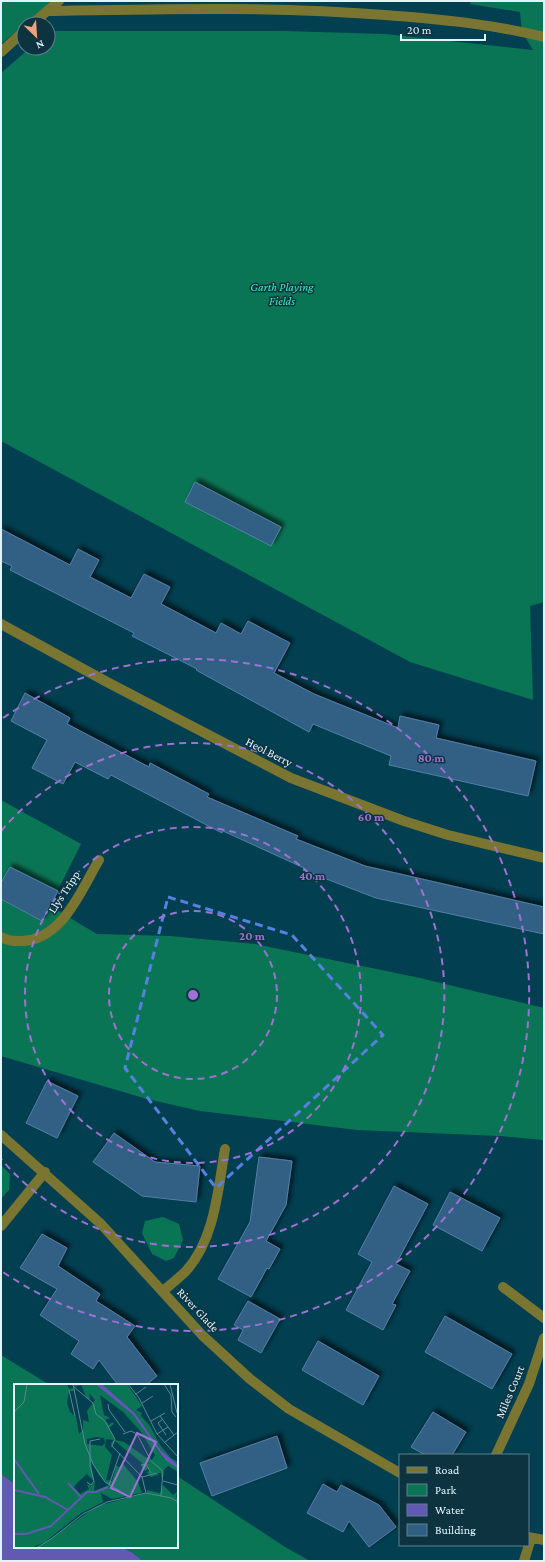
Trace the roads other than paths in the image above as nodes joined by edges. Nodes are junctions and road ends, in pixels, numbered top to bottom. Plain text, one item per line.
1 (59, 1) edge
2 (46, 11) junction
3 (41, 16) edge
4 (544, 37) edge
5 (16, 38) edge
6 (1, 52) edge
7 (1, 624) edge
8 (544, 858) edge
9 (99, 860) dead end
10 (1, 937) edge
11 (1, 1135) edge
12 (225, 1149) dead end
13 (44, 1172) junction
14 (1, 1226) edge
15 (503, 1287) dead end
16 (163, 1291) junction
17 (544, 1318) edge
18 (544, 1338) edge
19 (496, 1454) edge
20 (399, 1472) edge
21 (529, 1537) edge
22 (544, 1540) edge
23 (527, 1546) edge
24 (524, 1561) edge

1 - 2 street
2 - 3 street
2 - 4 street
5 - 6 street
7 - 8 street, Heol Berry
9 - 10 street, Llys Tripp
11 - 13 street, River Glade
12 - 16 street
13 - 14 street
13 - 16 street, River Glade
15 - 17 street
16 - 20 street, River Glade
18 - 19 street, Miles Court
21 - 22 street
23 - 24 street

